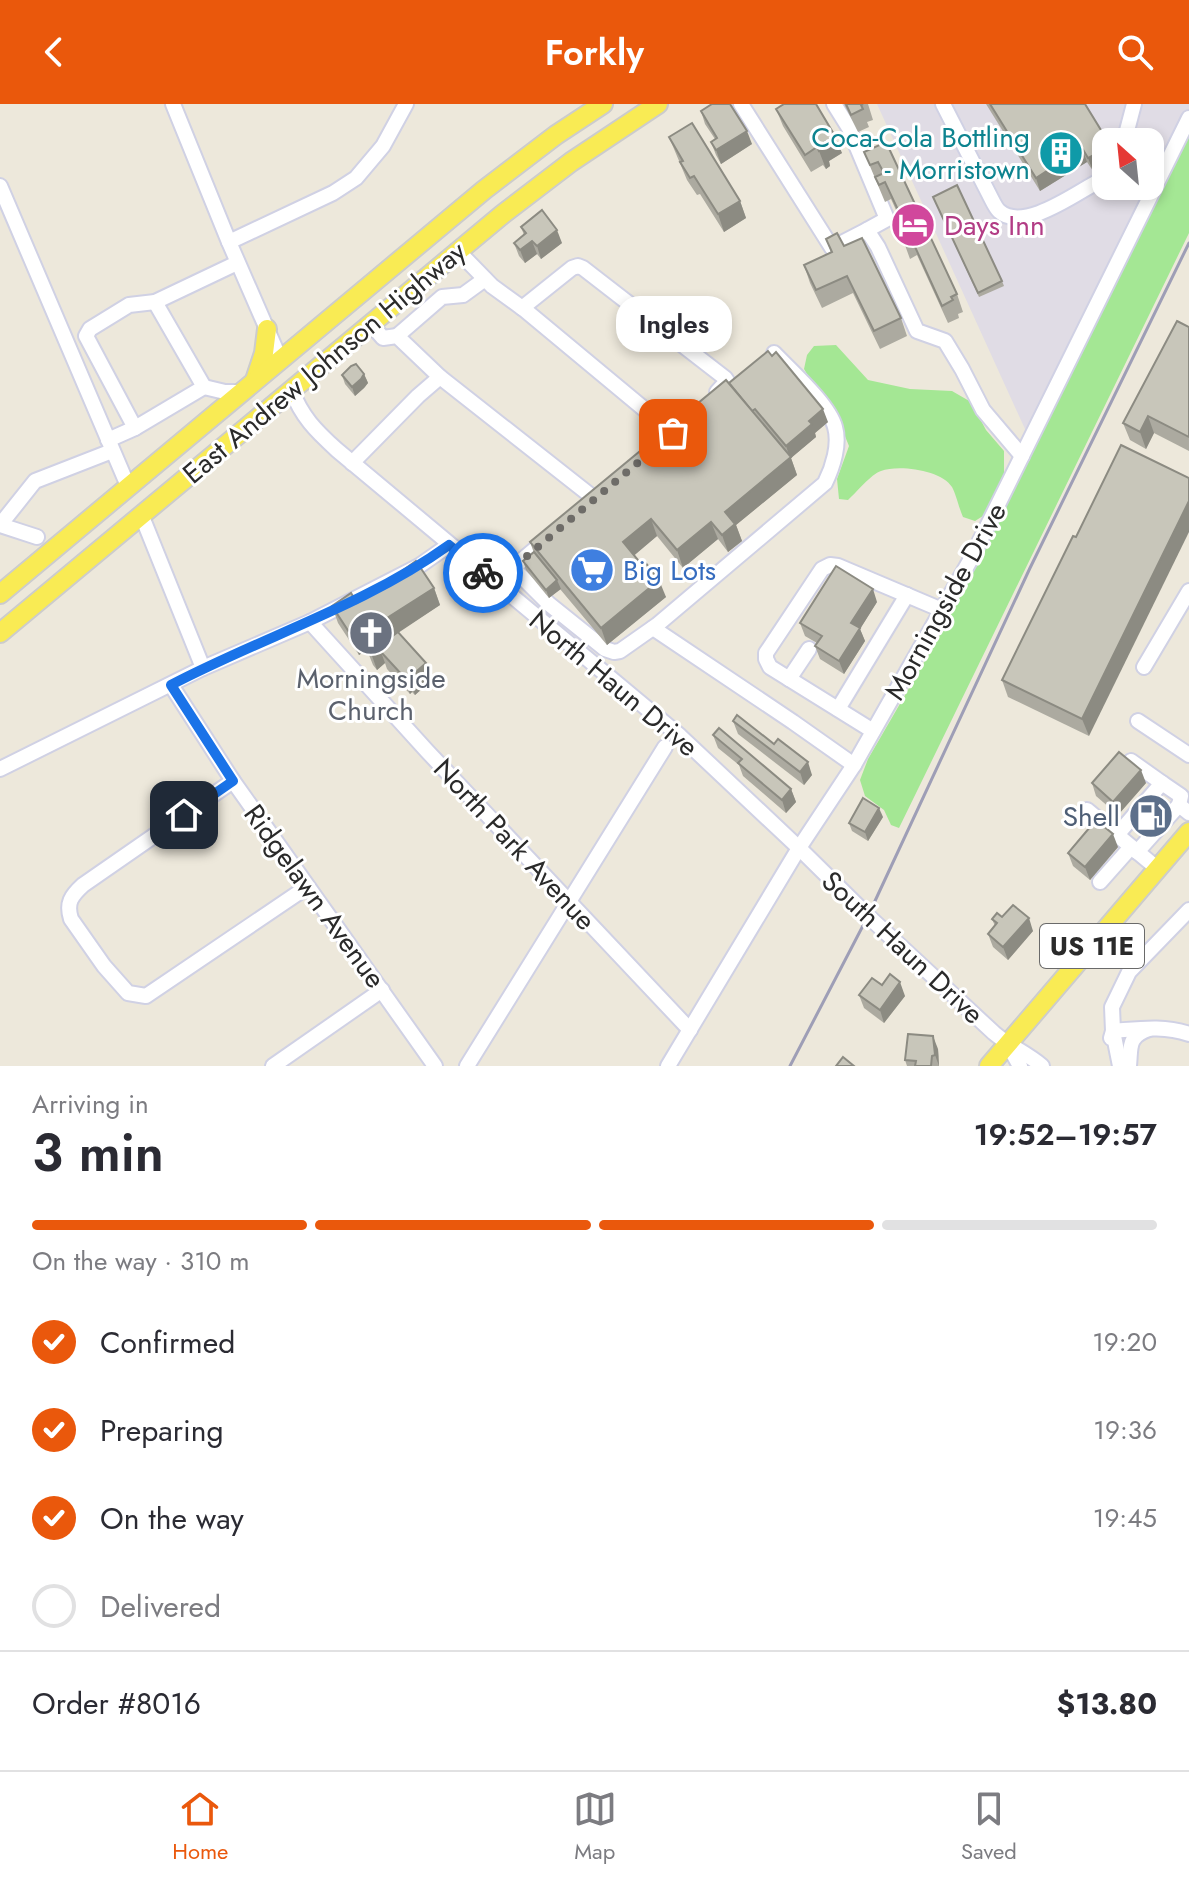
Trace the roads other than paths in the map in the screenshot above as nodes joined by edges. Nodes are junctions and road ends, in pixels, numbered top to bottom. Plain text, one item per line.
1 (173, 104) edge
2 (406, 104) edge
3 (603, 104) edge
4 (658, 104) edge
5 (741, 104) edge
6 (834, 104) edge
7 (943, 104) edge
8 (1134, 104) edge
9 (639, 109) edge
10 (1189, 118) edge
11 (1128, 128) edge
12 (1092, 185) edge
13 (0, 186) edge
14 (867, 230) junction
15 (229, 242) junction
16 (458, 251) junction
17 (237, 263) junction
18 (485, 279) junction
19 (155, 302) junction
20 (522, 308) junction
21 (370, 323) junction
22 (267, 329) junction
23 (397, 336) junction
24 (774, 353) edge
25 (280, 359) junction
26 (440, 377) junction
27 (248, 386) junction
28 (204, 387) junction
29 (291, 389) junction
30 (709, 400) edge
31 (211, 417) junction
32 (135, 428) junction
33 (110, 446) junction
34 (649, 453) edge
35 (1022, 456) junction
36 (352, 463) junction
37 (128, 486) junction
38 (595, 499) edge
39 (141, 514) junction
40 (0, 525) edge
41 (560, 528) edge
42 (37, 537) dead end
43 (449, 545) junction
44 (513, 568) junction
45 (495, 583) junction
46 (1189, 591) edge
47 (0, 594) edge
48 (907, 595) junction
49 (942, 610) junction
50 (310, 622) junction
51 (653, 628) junction
52 (0, 633) edge
53 (809, 649) dead end
54 (1144, 667) dead end
55 (203, 668) junction
56 (789, 679) junction
57 (171, 685) junction
58 (838, 709) junction
59 (1138, 721) dead end
60 (873, 731) junction
61 (665, 747) dead end
62 (1189, 755) edge
63 (1131, 761) edge
64 (854, 765) junction
65 (0, 769) edge
66 (233, 781) junction
67 (1162, 783) junction
68 (1184, 809) edge
69 (1087, 810) dead end
70 (1189, 832) edge
71 (1117, 835) junction
72 (799, 848) junction
73 (1134, 849) junction
74 (1158, 869) junction
75 (1100, 882) dead end
76 (307, 887) junction
77 (569, 903) junction
78 (1189, 910) edge
79 (382, 990) junction
80 (1153, 1028) junction
81 (690, 1030) junction
82 (1113, 1031) junction
83 (1189, 1034) edge
84 (1008, 1045) junction
85 (273, 1066) edge
86 (435, 1066) edge
87 (467, 1066) edge
88 (668, 1066) edge
89 (989, 1066) edge
90 (1020, 1066) edge
91 (1042, 1066) edge
92 (1111, 1066) edge
93 (1120, 1066) edge
94 (1129, 1066) edge

1 - 15 street
2 - 15 street
3 - 25 main road, East Andrew Johnson Highway
4 - 9 main road, East Andrew Johnson Highway
5 - 14 street
6 - 14 street
7 - 12 street
8 - 11 street
9 - 16 main road, East Andrew Johnson Highway
10 - 35 street, Morningside Drive
13 - 33 street
14 - 35 street
15 - 17 street
16 - 18 street
16 - 21 main road, East Andrew Johnson Highway
17 - 19 street
17 - 22 street
18 - 20 street
18 - 23 street
19 - 28 street
19 - 32 street
20 - 30 street
20 - 34 street
21 - 23 street
21 - 29 main road, East Andrew Johnson Highway
22 - 25 street
22 - 27 main road
23 - 26 street
24 - 51 street
25 - 27 main road, East Andrew Johnson Highway
25 - 29 main road
26 - 36 street
26 - 38 street
27 - 28 street
27 - 31 main road, East Andrew Johnson Highway
28 - 31 street
28 - 32 street
29 - 36 street, North Haun Drive
29 - 39 main road, East Andrew Johnson Highway
31 - 37 main road, East Andrew Johnson Highway
32 - 33 street
33 - 37 street
33 - 40 street
35 - 49 street, Morningside Drive
36 - 43 street, North Haun Drive
37 - 39 main road
37 - 47 main road, East Andrew Johnson Highway
39 - 52 main road, East Andrew Johnson Highway
39 - 55 street
40 - 42 street
41 - 44 street
43 - 45 street, North Haun Drive
43 - 50 street
44 - 45 street
44 - 51 street
45 - 72 street, North Haun Drive
46 - 54 street
48 - 49 street
48 - 56 street
48 - 58 street
49 - 60 street, Morningside Drive
50 - 55 street
50 - 77 street, North Park Avenue
51 - 64 street
53 - 56 street
55 - 57 street
56 - 58 street
57 - 65 street
57 - 66 street, Ridgelawn Avenue
58 - 60 street
59 - 62 street
60 - 64 street, Morningside Drive
61 - 77 street
63 - 67 street
64 - 72 street, Morningside Drive
66 - 76 street, Ridgelawn Avenue
66 - 76 street
67 - 68 street
67 - 71 street
68 - 73 street
69 - 71 street
70 - 74 main road, US 11E
71 - 73 street
72 - 81 street, Morningside Drive
72 - 84 street, South Haun Drive
73 - 74 street
73 - 75 street
74 - 84 main road, US 11E
76 - 79 street, Ridgelawn Avenue
77 - 81 street, North Park Avenue
77 - 87 street
78 - 82 street
79 - 85 street
79 - 86 street, Ridgelawn Avenue
80 - 82 street
80 - 83 street
80 - 94 street
81 - 88 street, Morningside Drive
82 - 92 street
82 - 93 street
84 - 89 main road, US 11E
84 - 90 street, South Haun Drive
84 - 91 street, South Haun Drive

